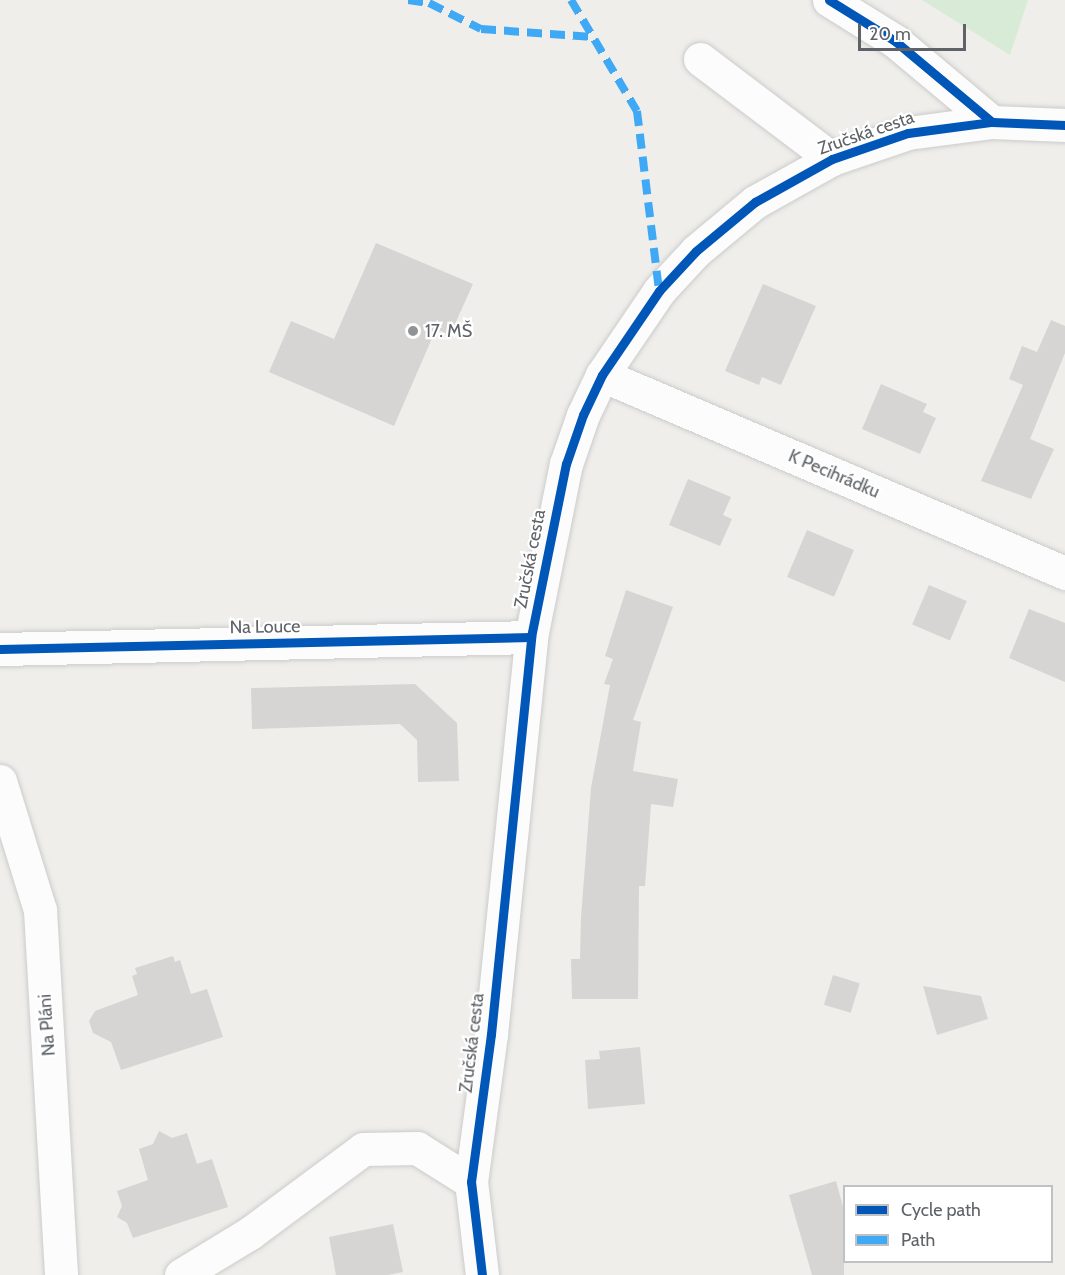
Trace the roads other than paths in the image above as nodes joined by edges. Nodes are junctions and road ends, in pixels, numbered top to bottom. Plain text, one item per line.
1 (829, 0) edge
2 (700, 59) dead end
3 (992, 122) junction
4 (1065, 125) edge
5 (832, 159) junction
6 (602, 375) junction
7 (1065, 573) edge
8 (531, 637) junction
9 (0, 650) edge
10 (0, 781) edge
11 (471, 1182) junction
12 (61, 1275) edge
13 (181, 1275) edge
14 (482, 1275) edge

1 - 3 street
2 - 5 street
3 - 4 street, Zručská cesta
3 - 5 street, Zručská cesta
5 - 6 street, Zručská cesta
6 - 7 street, K Pecihrádku
6 - 8 street, Zručská cesta
8 - 9 street, Na Louce
8 - 11 street, Zručská cesta
10 - 12 street, Na Pláni
11 - 13 street
11 - 14 street, Zručská cesta

